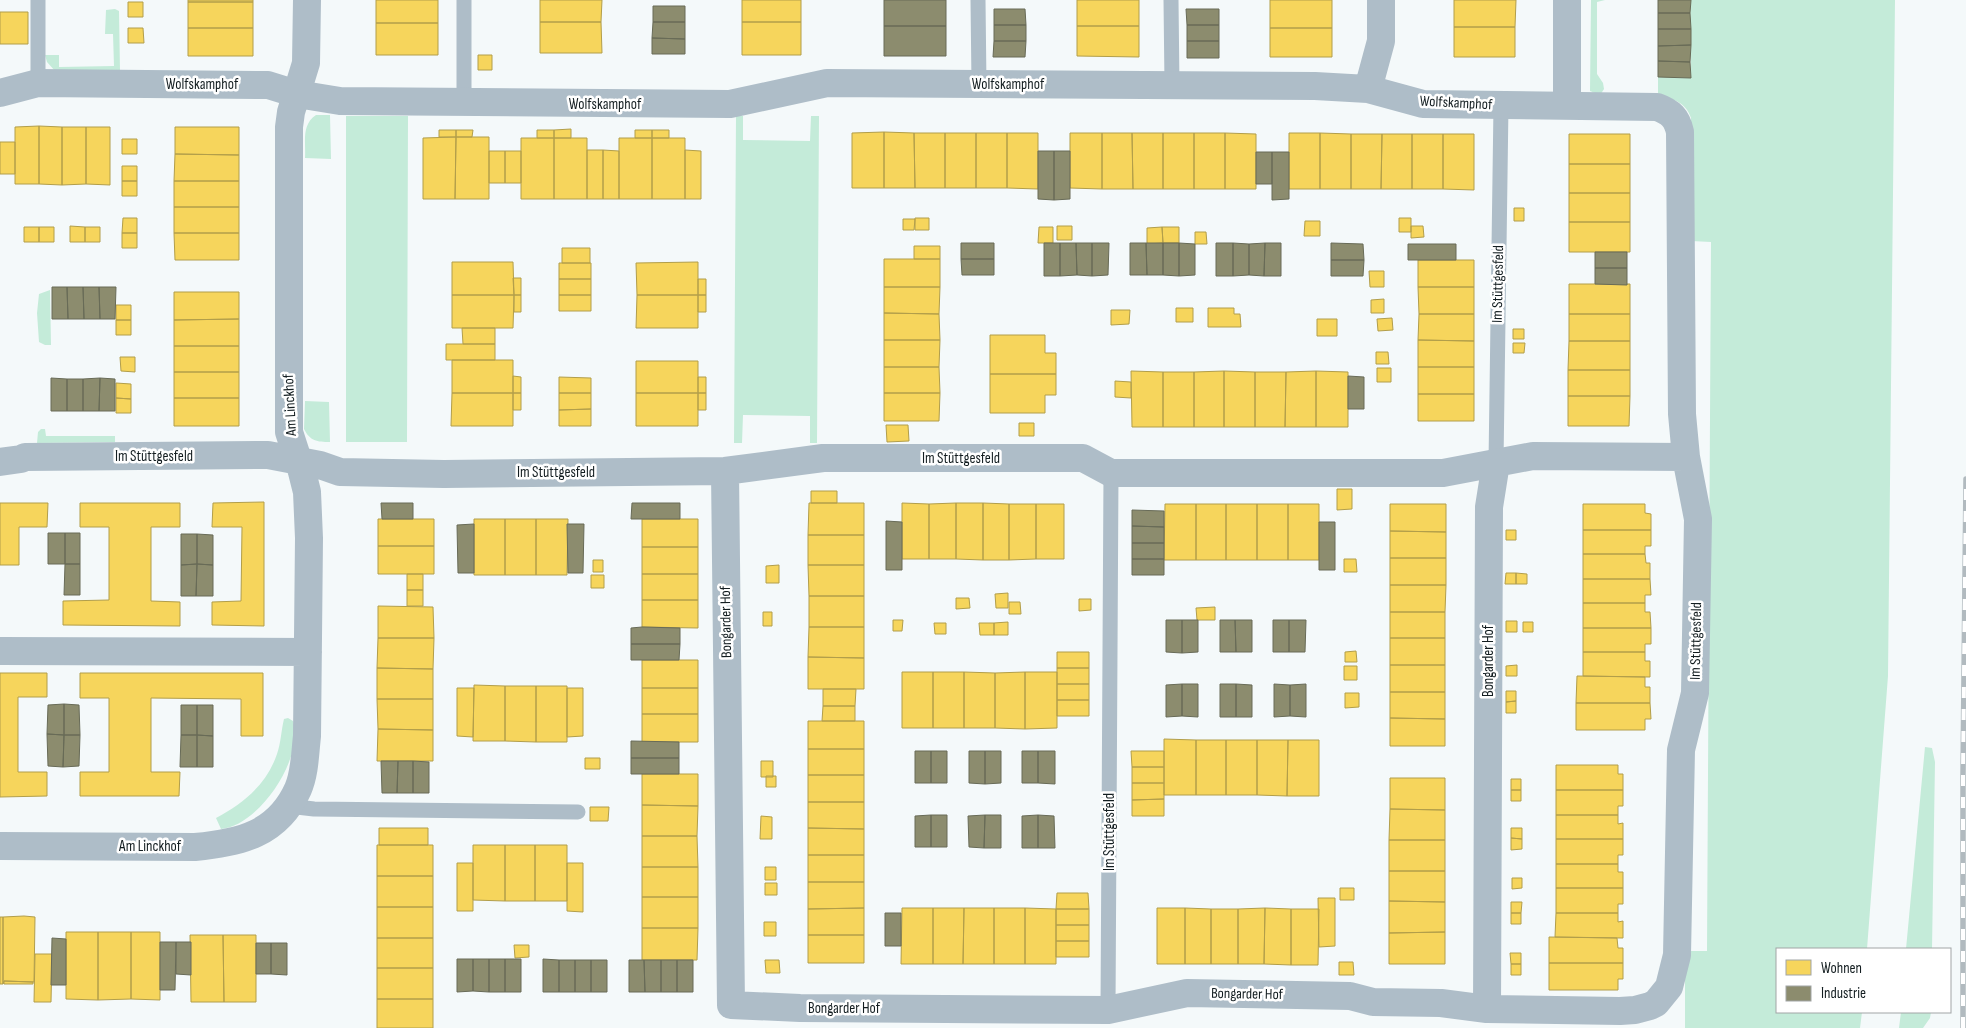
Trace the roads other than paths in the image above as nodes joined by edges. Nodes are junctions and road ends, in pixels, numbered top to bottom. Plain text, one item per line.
1 (38, 0) edge
2 (307, 0) edge
3 (464, 0) edge
4 (978, 0) edge
5 (1171, 0) edge
6 (1381, 0) edge
7 (1567, 0) edge
8 (38, 83) junction
9 (979, 84) junction
10 (1172, 85) junction
11 (1368, 89) junction
12 (0, 93) edge
13 (297, 94) junction
14 (464, 103) junction
15 (1501, 105) junction
16 (1567, 106) junction
17 (1686, 457) junction
18 (0, 462) edge
19 (299, 462) junction
20 (1496, 463) junction
21 (725, 470) junction
22 (1111, 474) junction
23 (0, 651) edge
24 (308, 652) junction
25 (288, 806) junction
26 (578, 812) dead end
27 (0, 846) edge
28 (1650, 1006) joint
29 (1487, 1009) junction
30 (1108, 1010) junction

1 - 8 lane
2 - 13 street, Am Linckhof
3 - 14 lane
4 - 9 lane
5 - 10 lane
6 - 11 street
7 - 16 street
8 - 12 street, Wolfskamphof
8 - 13 street, Wolfskamphof
9 - 10 street, Wolfskamphof
9 - 14 street, Wolfskamphof
10 - 11 street, Wolfskamphof
11 - 15 street, Wolfskamphof
13 - 14 street, Wolfskamphof
13 - 19 street, Am Linckhof
15 - 16 street, Wolfskamphof
15 - 20 lane, Im Stüttgesfeld
16 - 17 street, Wolfskamphof
17 - 20 street, Im Stüttgesfeld
17 - 28 street, Im Stüttgesfeld
18 - 19 street, Im Stüttgesfeld
19 - 21 street, Im Stüttgesfeld
19 - 24 street, Am Linckhof
20 - 22 street, Im Stüttgesfeld
20 - 29 street, Bongarder Hof
21 - 22 street, Im Stüttgesfeld
21 - 30 street, Bongarder Hof
22 - 30 lane, Im Stüttgesfeld
23 - 24 street
24 - 25 street, Am Linckhof
25 - 26 lane
25 - 27 street, Am Linckhof
28 - 29 street, Bongarder Hof
29 - 30 street, Bongarder Hof

